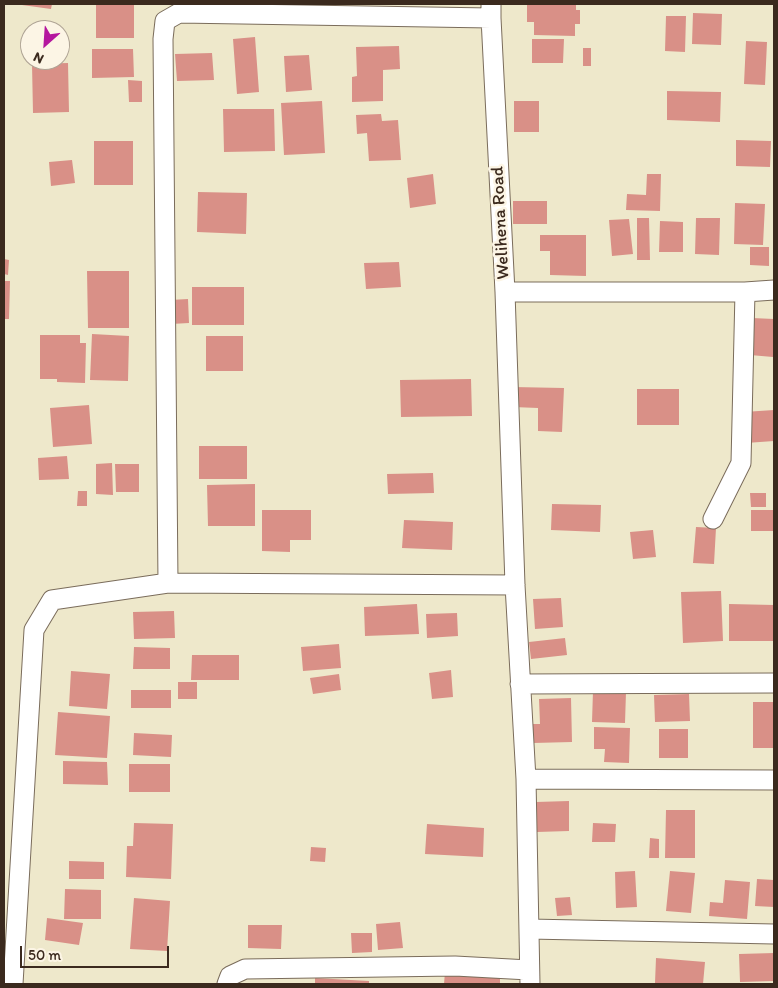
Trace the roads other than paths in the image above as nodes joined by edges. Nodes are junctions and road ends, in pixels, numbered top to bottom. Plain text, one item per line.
1 (491, 11) edge
2 (774, 290) edge
3 (505, 292) junction
4 (745, 292) junction
5 (713, 519) dead end
6 (168, 583) junction
7 (515, 585) junction
8 (774, 683) edge
9 (520, 684) junction
10 (526, 779) junction
11 (774, 780) edge
12 (530, 929) junction
13 (774, 934) edge
14 (530, 977) edge
15 (13, 984) edge
16 (227, 984) edge

1 - 3 street, Welihena Road
1 - 6 street
2 - 4 street, Welihena Road
3 - 4 street, Welihena Road
3 - 7 street
4 - 5 street
6 - 7 street
6 - 15 street
7 - 9 street
8 - 9 street
9 - 10 street
10 - 11 street
10 - 12 street
12 - 13 street
12 - 14 street
14 - 16 street

